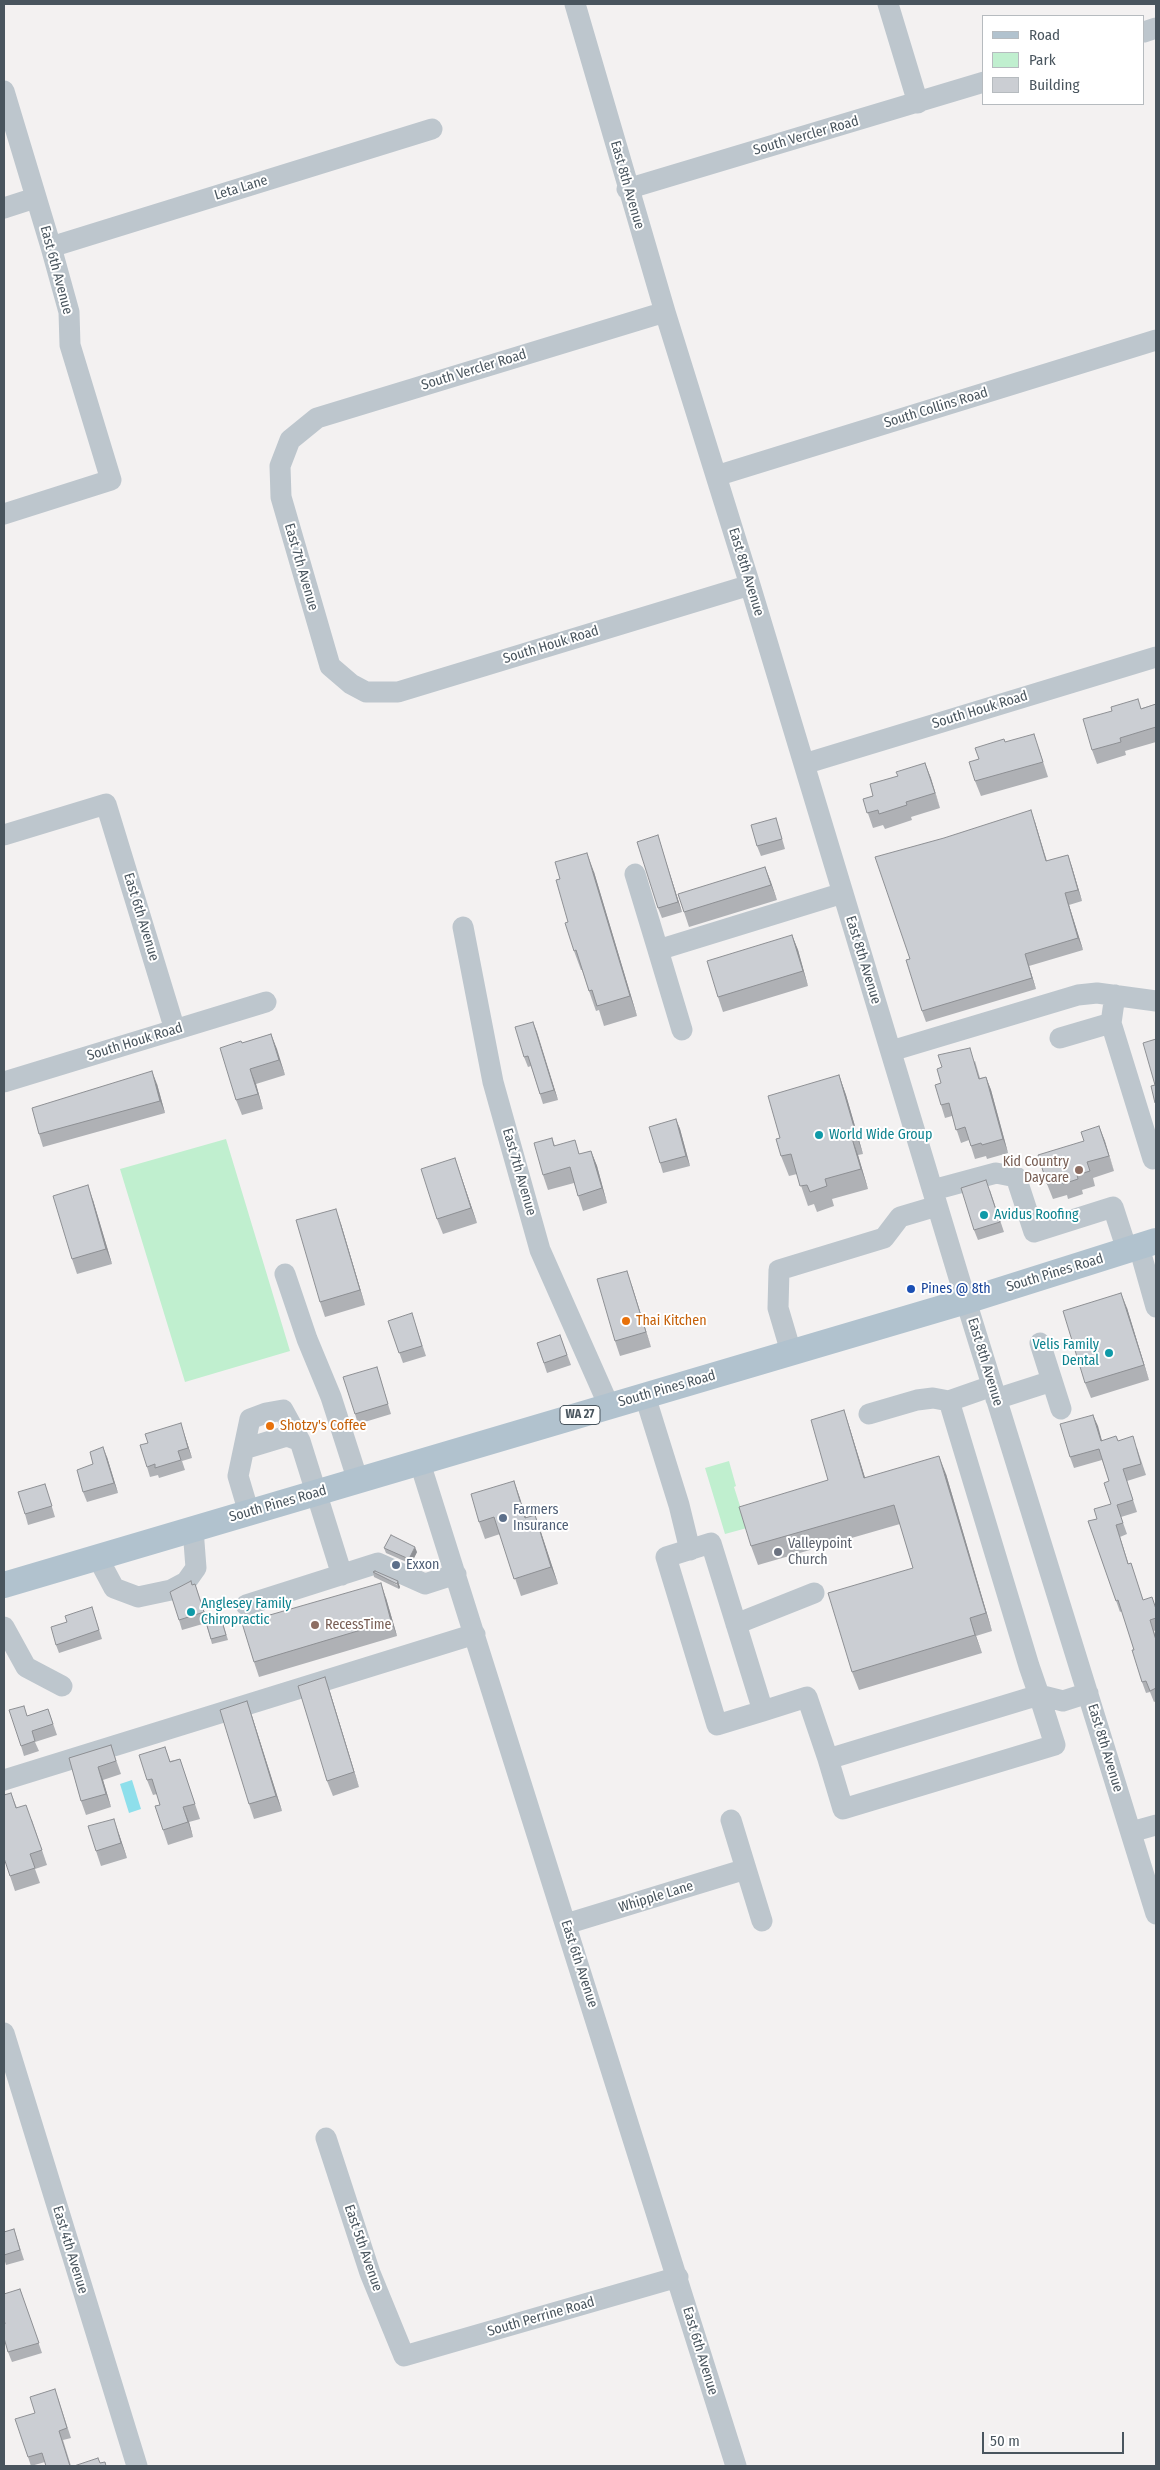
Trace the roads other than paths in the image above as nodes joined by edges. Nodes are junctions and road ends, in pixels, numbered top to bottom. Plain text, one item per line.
1 (575, 4) edge
2 (888, 4) edge
3 (982, 83) edge
4 (4, 91) edge
5 (918, 103) junction
6 (432, 128) dead end
7 (627, 189) junction
8 (35, 198) junction
9 (4, 208) edge
10 (51, 247) junction
11 (665, 312) junction
12 (1156, 340) edge
13 (290, 440) joint
14 (716, 476) junction
15 (4, 514) edge
16 (750, 584) junction
17 (1156, 657) edge
18 (352, 684) joint
19 (804, 764) junction
20 (4, 835) edge
21 (635, 874) dead end
22 (843, 893) junction
23 (463, 927) dead end
24 (658, 950) junction
25 (1115, 995) junction
26 (1156, 1001) edge
27 (266, 1002) dead end
28 (1111, 1023) junction
29 (175, 1030) junction
30 (682, 1030) dead end
31 (1060, 1038) dead end
32 (891, 1051) junction
33 (4, 1082) edge
34 (1153, 1159) dead end
35 (935, 1198) junction
36 (1141, 1246) edge
37 (285, 1274) dead end
38 (966, 1301) junction
39 (1156, 1307) edge
40 (1040, 1343) dead end
41 (791, 1352) junction
42 (1052, 1382) junction
43 (994, 1392) junction
44 (645, 1396) junction
45 (950, 1401) junction
46 (609, 1406) junction
47 (1061, 1409) dead end
48 (869, 1414) dead end
49 (300, 1441) junction
50 (244, 1450) junction
51 (420, 1463) junction
52 (358, 1481) junction
53 (317, 1493) junction
54 (248, 1513) junction
55 (193, 1529) junction
56 (690, 1550) junction
57 (98, 1558) junction
58 (456, 1574) junction
59 (342, 1575) junction
60 (4, 1585) edge
61 (814, 1592) dead end
62 (246, 1605) dead end
63 (736, 1624) junction
64 (4, 1627) edge
65 (475, 1634) junction
66 (62, 1686) dead end
67 (1088, 1693) junction
68 (1039, 1695) junction
69 (763, 1711) junction
70 (828, 1759) junction
71 (4, 1780) edge
72 (731, 1820) dead end
73 (1156, 1824) edge
74 (1131, 1832) junction
75 (746, 1869) junction
76 (1156, 1914) edge
77 (762, 1921) dead end
78 (566, 1924) junction
79 (4, 2034) edge
80 (326, 2138) dead end
81 (678, 2277) junction
82 (404, 2356) joint
83 (137, 2466) edge
84 (736, 2466) edge

1 - 7 street, East 8th Avenue
2 - 5 street
3 - 5 street, South Vercler Road
4 - 8 street, East 6th Avenue
5 - 7 street, South Vercler Road
6 - 10 street, Leta Lane
7 - 11 street, East 8th Avenue
8 - 9 street
8 - 10 street, East 6th Avenue
10 - 15 street, East 6th Avenue
11 - 13 street, South Vercler Road
11 - 14 street, East 8th Avenue
12 - 14 street, South Collins Road
13 - 18 street, East 7th Avenue
14 - 16 street, East 8th Avenue
16 - 18 street, South Houk Road
16 - 19 street, East 8th Avenue
17 - 19 street, South Houk Road
19 - 22 street, East 8th Avenue
20 - 29 street, East 6th Avenue
21 - 24 street
22 - 24 street
22 - 32 street, East 8th Avenue
23 - 46 street, East 7th Avenue
24 - 30 street
25 - 26 street
25 - 28 street
25 - 32 street
27 - 29 street, South Houk Road
28 - 31 street
28 - 34 street
29 - 33 street, South Houk Road
32 - 35 street, East 8th Avenue
35 - 36 street
35 - 38 street, East 8th Avenue
35 - 41 street
36 - 38 main road, South Pines Road / WA 27
36 - 39 street
37 - 52 street
38 - 41 main road, South Pines Road / WA 27
38 - 43 street, East 8th Avenue
40 - 42 street
41 - 44 main road, South Pines Road / WA 27
42 - 43 street
42 - 47 street
43 - 45 street
43 - 67 street, East 8th Avenue
44 - 46 main road, South Pines Road / WA 27
44 - 56 street
45 - 48 street
45 - 68 street
46 - 51 main road, South Pines Road / WA 27
49 - 50 street
49 - 50 street
49 - 53 street
50 - 54 street
51 - 52 main road, South Pines Road / WA 27
51 - 58 street, East 6th Avenue
52 - 53 main road, South Pines Road / WA 27
53 - 54 main road, South Pines Road / WA 27
53 - 59 street
54 - 55 main road, South Pines Road / WA 27
55 - 57 main road, South Pines Road / WA 27
55 - 57 street
56 - 63 street
56 - 69 street
57 - 60 main road, South Pines Road / WA 27
58 - 59 street
58 - 65 street, East 6th Avenue
59 - 62 street
61 - 63 street
63 - 69 street
64 - 66 street
65 - 71 street
65 - 78 street, East 6th Avenue
67 - 68 street
67 - 74 street, East 8th Avenue
68 - 70 street
68 - 70 street
69 - 70 street
72 - 75 street
73 - 74 street
74 - 76 street, East 8th Avenue
75 - 77 street
75 - 78 street, Whipple Lane
78 - 81 street, East 6th Avenue
79 - 83 street, East 4th Avenue
80 - 82 street, East 5th Avenue
81 - 82 street, South Perrine Road
81 - 84 street, East 6th Avenue

